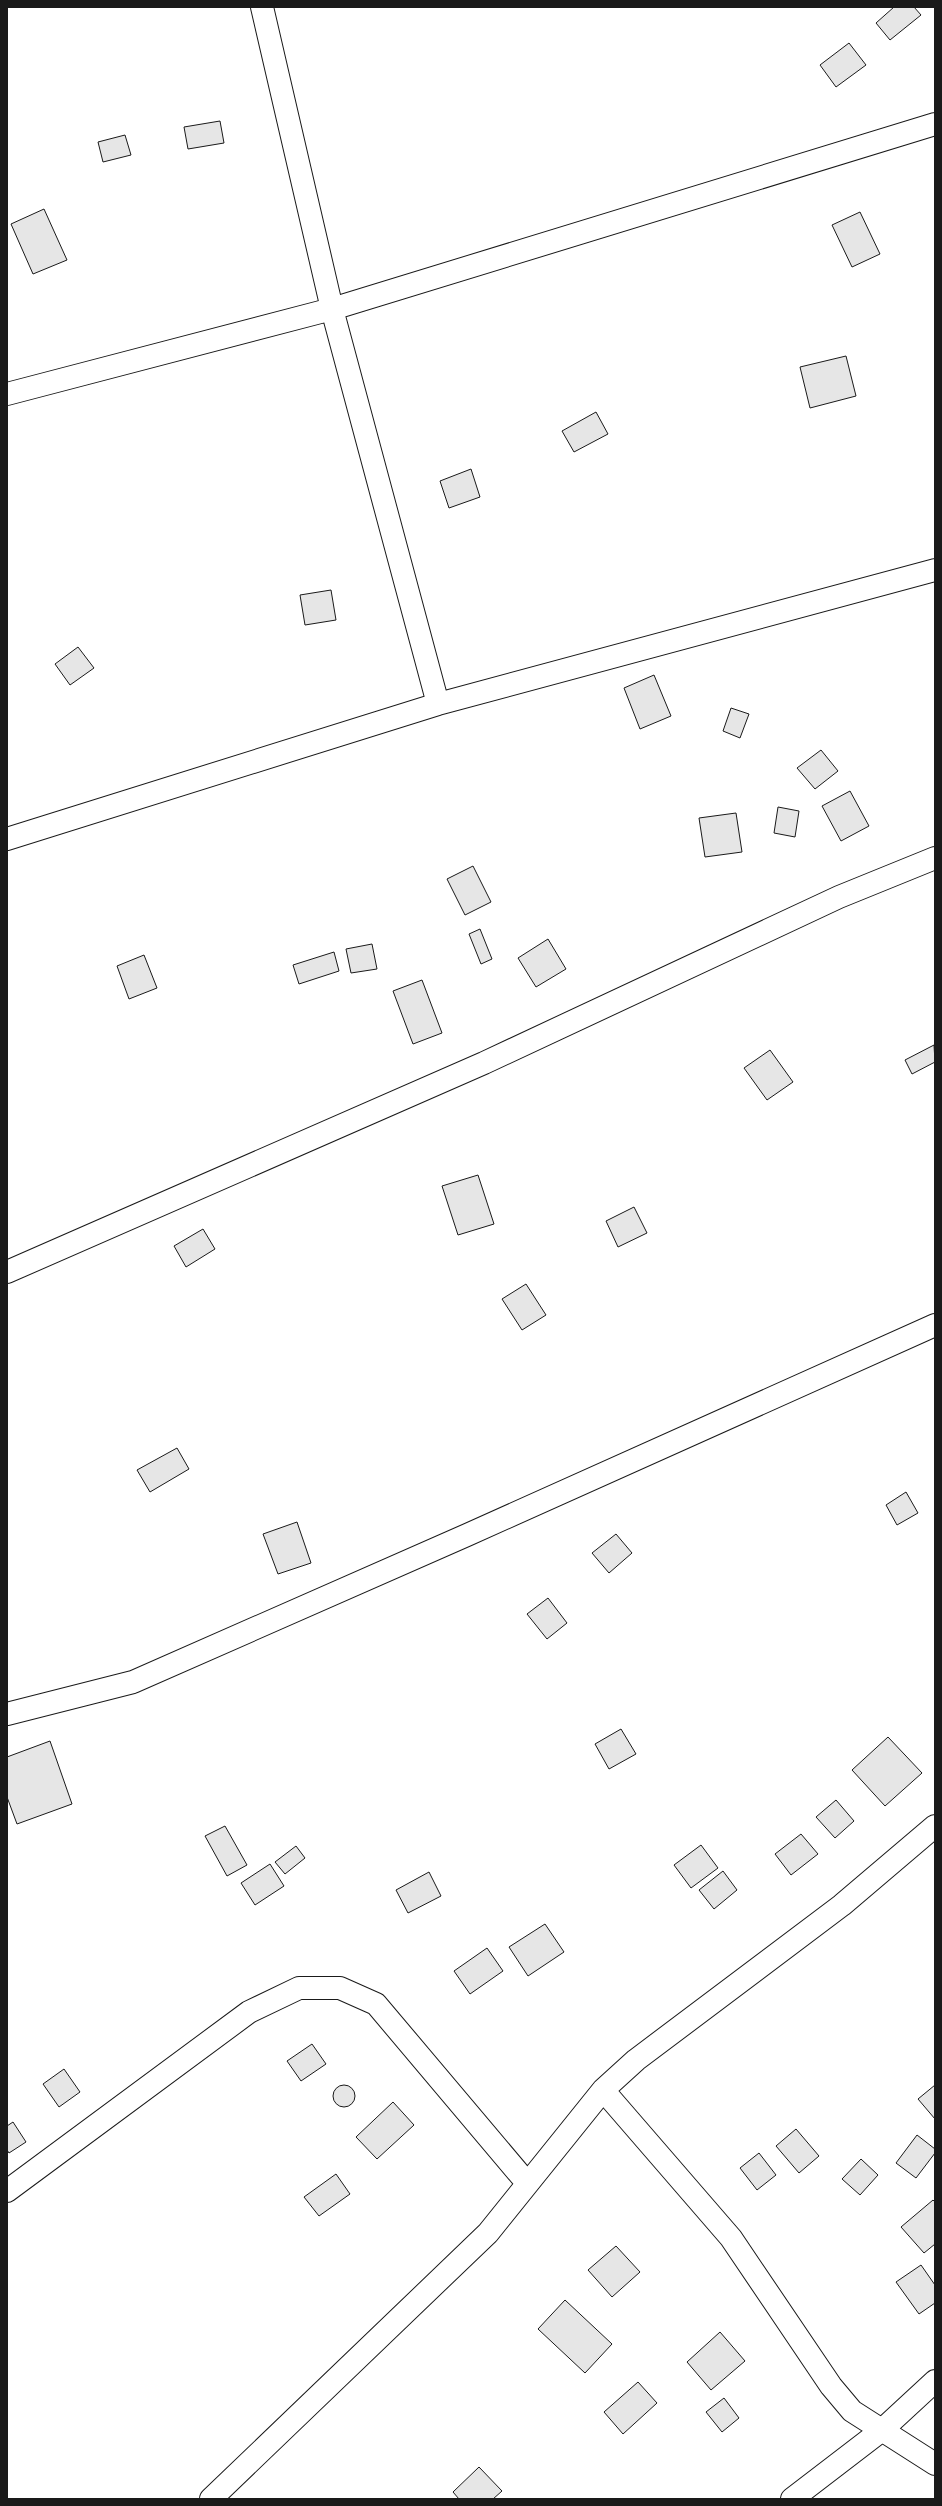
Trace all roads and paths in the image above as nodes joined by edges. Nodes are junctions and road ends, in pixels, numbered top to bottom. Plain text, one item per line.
1 (262, 7) edge
2 (935, 124) edge
3 (332, 309) junction
4 (7, 394) edge
5 (935, 570) edge
6 (438, 704) junction
7 (7, 839) edge
8 (935, 858) edge
9 (7, 1272) edge
10 (935, 1325) edge
11 (7, 1714) edge
12 (935, 1826) edge
13 (603, 2090) junction
14 (527, 2182) junction
15 (7, 2191) edge
16 (935, 2381) edge
17 (882, 2430) junction
18 (935, 2464) edge
19 (211, 2499) edge
20 (792, 2499) edge

1 - 3 street
2 - 3 street
3 - 4 street
3 - 6 street
5 - 6 street
6 - 7 street
8 - 9 street
10 - 11 street
12 - 13 street
13 - 14 street
13 - 17 street
14 - 15 street
14 - 19 street
16 - 17 street
17 - 18 street
17 - 20 street

